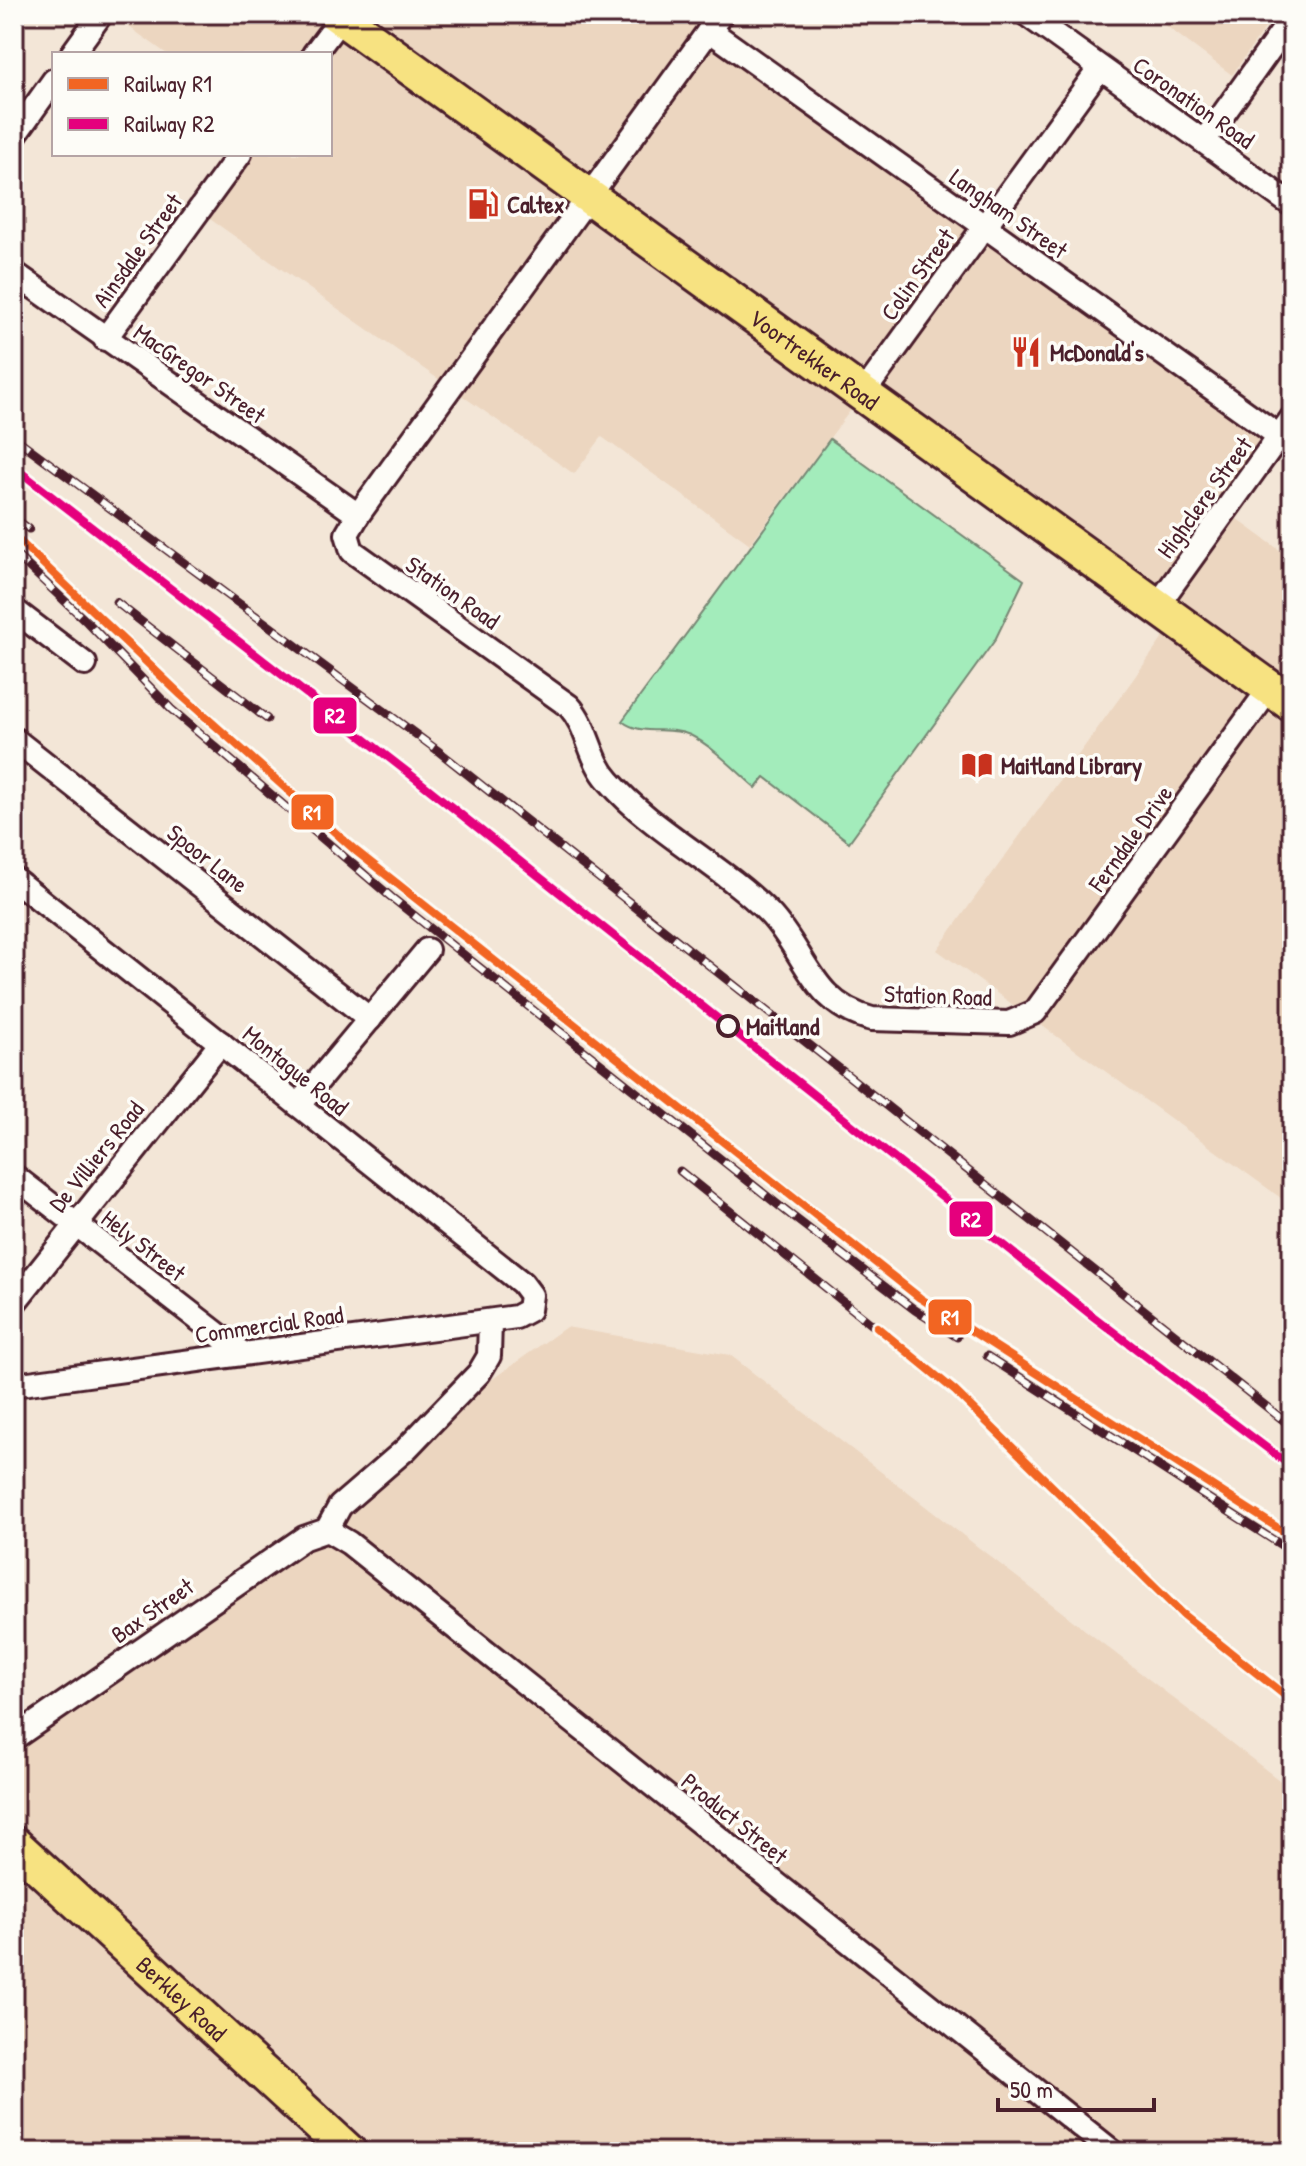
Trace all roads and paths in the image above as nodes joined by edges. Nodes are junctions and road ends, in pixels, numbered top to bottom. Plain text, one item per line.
1 (101, 14) edge
2 (1026, 14) edge
3 (338, 16) edge
4 (1292, 18) edge
5 (715, 22) edge
6 (73, 52) edge
7 (315, 52) edge
8 (1100, 68) junction
9 (52, 83) edge
10 (14, 136) edge
11 (1204, 141) junction
12 (239, 156) edge
13 (586, 198) junction
14 (1292, 205) edge
15 (983, 227) junction
16 (14, 273) edge
17 (105, 339) junction
18 (862, 395) junction
19 (1286, 427) edge
20 (358, 515) junction
21 (1157, 606) junction
22 (14, 610) edge
23 (85, 664) dead end
24 (1281, 696) edge
25 (14, 739) edge
26 (14, 879) edge
27 (427, 950) dead end
28 (1029, 1016) joint
29 (370, 1019) junction
30 (221, 1043) junction
31 (298, 1105) junction
32 (14, 1176) edge
33 (75, 1224) junction
34 (14, 1303) edge
35 (529, 1310) joint
36 (490, 1321) junction
37 (242, 1353) junction
38 (14, 1385) edge
39 (325, 1530) junction
40 (14, 1738) edge
41 (14, 1844) edge
42 (349, 2152) edge
43 (1113, 2152) edge

1 - 6 street
2 - 8 street, Coronation Road
3 - 7 street
3 - 13 main road, Voortrekker Road
4 - 11 street
5 - 13 street, Station Road
5 - 15 street, Langham Street
8 - 11 street, Coronation Road
8 - 15 street, Colin Street
9 - 10 street
11 - 14 street, Coronation Road
12 - 17 street, Ainsdale Street
13 - 18 main road, Voortrekker Road
13 - 20 street, Station Road
15 - 18 street, Colin Street
15 - 19 street, Langham Street
16 - 17 street, MacGregor Street
17 - 20 street, MacGregor Street
18 - 21 main road, Voortrekker Road
19 - 21 street, Highclere Street
20 - 28 street, Station Road
21 - 24 main road, Voortrekker Road
22 - 23 street
24 - 28 street, Ferndale Drive
25 - 29 street, Spoor Lane
26 - 30 street, Montague Road
27 - 29 street
29 - 31 street
30 - 31 street, Montague Road
30 - 33 street, De Villiers Road
31 - 35 street, Montague Road
32 - 33 street, Hely Street
33 - 34 street, De Villiers Road
33 - 37 street, Hely Street
35 - 36 street, Commercial Road
36 - 37 street, Commercial Road
36 - 39 street
37 - 38 street, Commercial Road
39 - 40 street, Bax Street
39 - 43 street, Product Street
41 - 42 main road, Berkley Road

